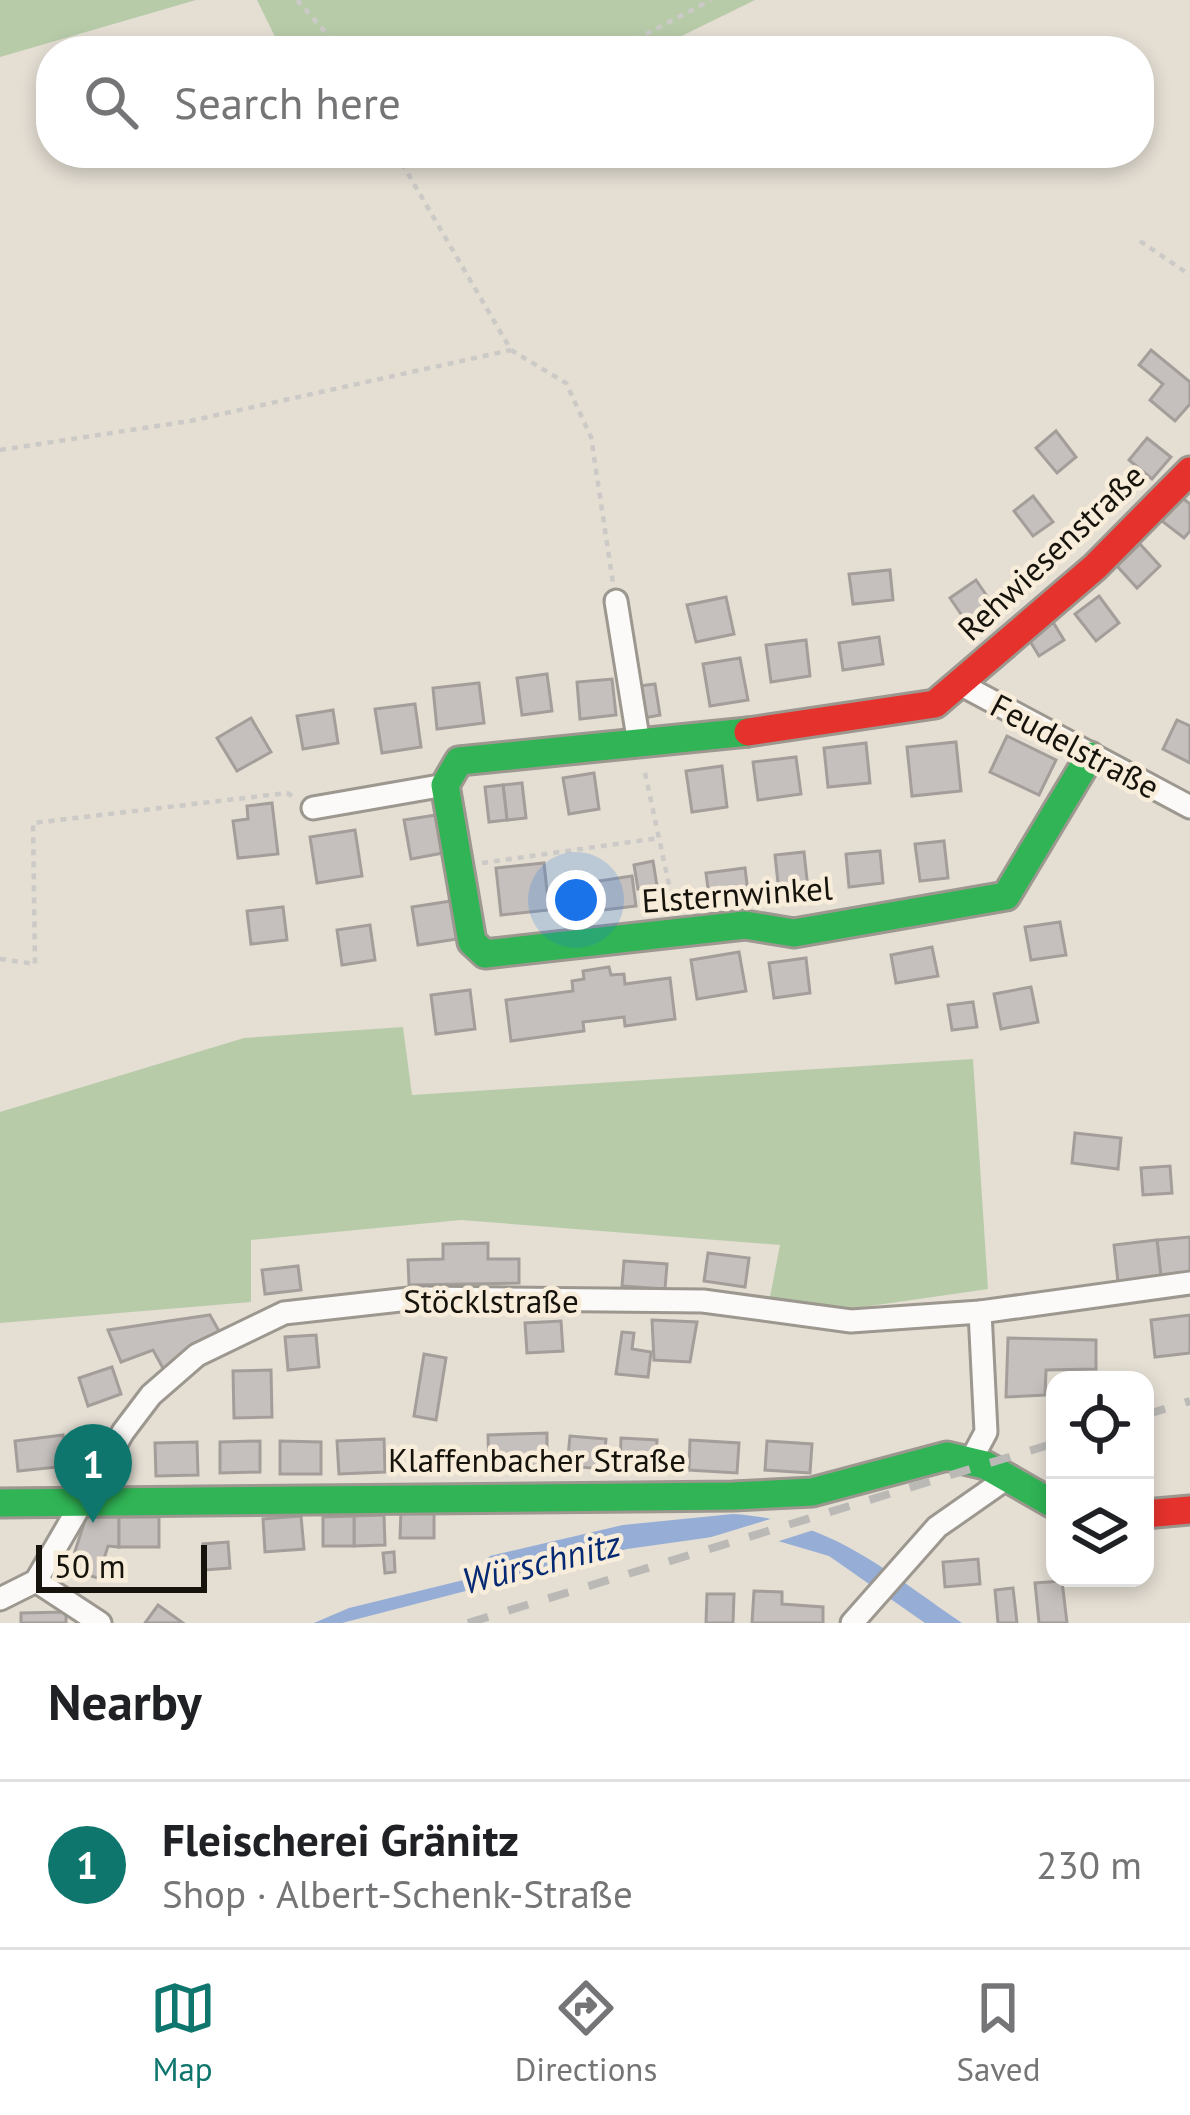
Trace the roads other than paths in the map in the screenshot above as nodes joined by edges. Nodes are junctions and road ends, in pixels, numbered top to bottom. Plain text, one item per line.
1 (1190, 471) edge
2 (616, 601) road end
3 (960, 684) junction
4 (639, 744) junction
5 (1090, 755) junction
6 (445, 785) junction
7 (1190, 807) edge
8 (313, 808) road end
9 (1190, 1283) edge
10 (980, 1312) junction
11 (971, 1460) junction
12 (1010, 1476) junction
13 (83, 1499) junction
14 (0, 1503) edge
15 (1046, 1503) edge
16 (1190, 1510) edge
17 (1154, 1513) edge
18 (36, 1581) junction
19 (0, 1599) edge
20 (856, 1618) edge
21 (100, 1623) edge

1 - 3 street, Rehwiesenstraße
2 - 4 street
3 - 4 street
3 - 5 street, Feudelstraße
4 - 6 street
5 - 6 street, Elsternwinkel
5 - 7 street, Feudelstraße
6 - 8 street
9 - 10 street, Stöcklstraße
10 - 11 street
10 - 13 street, Stöcklstraße
11 - 12 street, Klaffenbacher Straße
11 - 13 street, Klaffenbacher Straße
12 - 15 street, Klaffenbacher Straße
12 - 20 street
13 - 14 street, Klaffenbacher Straße
13 - 18 street, Stöcklstraße
16 - 17 street
18 - 19 street
18 - 21 street

